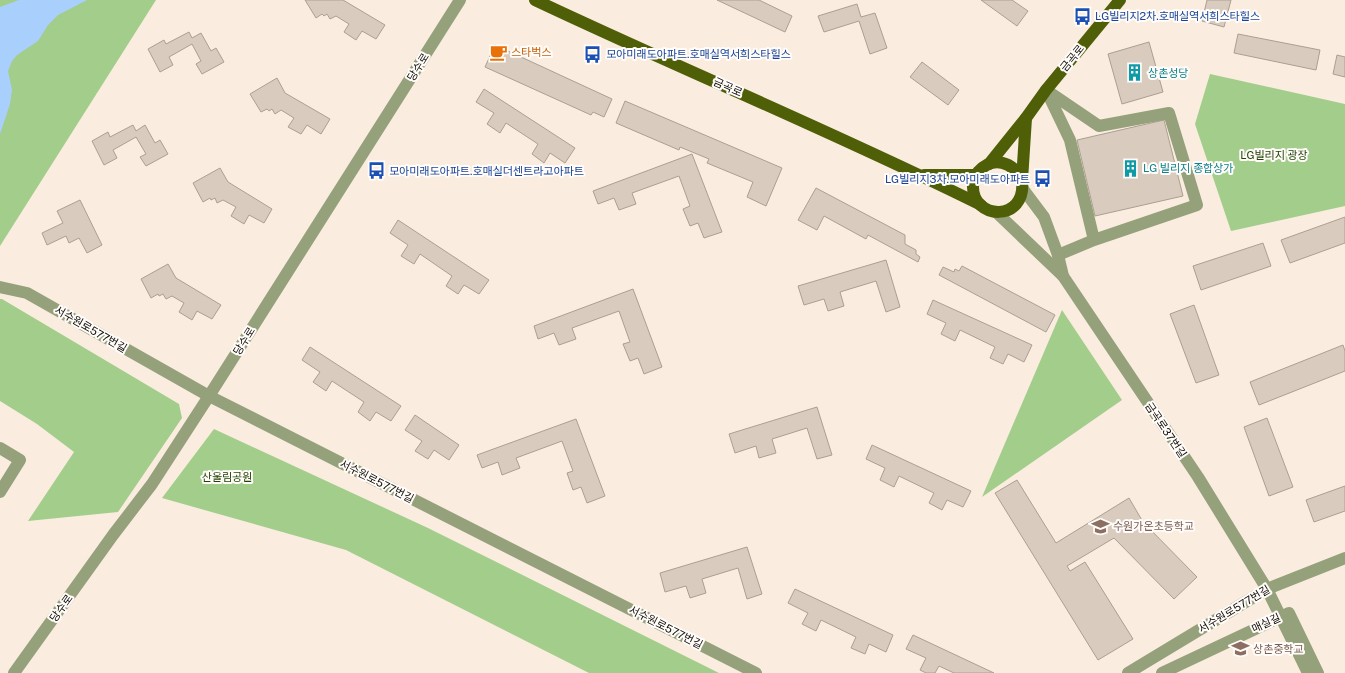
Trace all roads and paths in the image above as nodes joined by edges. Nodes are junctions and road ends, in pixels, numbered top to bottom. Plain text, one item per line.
1 (460, 0) edge
2 (534, 0) edge
3 (1120, 0) edge
4 (556, 4) edge
5 (1046, 90) junction
6 (1026, 118) junction
7 (989, 164) junction
8 (921, 175) junction
9 (976, 175) junction
10 (1023, 184) junction
11 (981, 205) junction
12 (996, 212) junction
13 (1094, 240) junction
14 (1058, 255) junction
15 (1063, 276) junction
16 (0, 287) edge
17 (209, 396) junction
18 (0, 448) edge
19 (0, 492) edge
20 (1345, 558) edge
21 (1267, 589) junction
22 (1281, 616) junction
23 (14, 673) edge
24 (756, 673) edge
25 (1128, 673) edge
26 (1162, 673) edge
27 (1308, 673) edge
28 (1318, 673) edge

1 - 17 street, 당수로
2 - 4 main road, 금곡로
3 - 5 main road, 금곡로
4 - 8 main road, 금곡로
5 - 6 main road, 금곡로
5 - 13 street
5 - 13 street
6 - 7 main road, 금곡로
6 - 10 main road
7 - 9 main road
7 - 10 main road
8 - 9 main road, 금곡로
8 - 11 main road, 금곡로
9 - 11 main road
10 - 12 main road
10 - 14 street, 금곡로37번길
11 - 12 main road
12 - 15 street
13 - 14 street
14 - 15 street, 금곡로37번길
15 - 21 street, 금곡로37번길
16 - 17 street, 서수원로577번길
17 - 23 street, 당수로
17 - 24 street, 서수원로577번길
18 - 19 street
20 - 21 street, 서수원로577번길
21 - 22 street, 금곡로37번길
21 - 25 street, 서수원로577번길
22 - 26 street, 매실길
22 - 27 street, 금곡로37번길
22 - 28 street, 매실길

